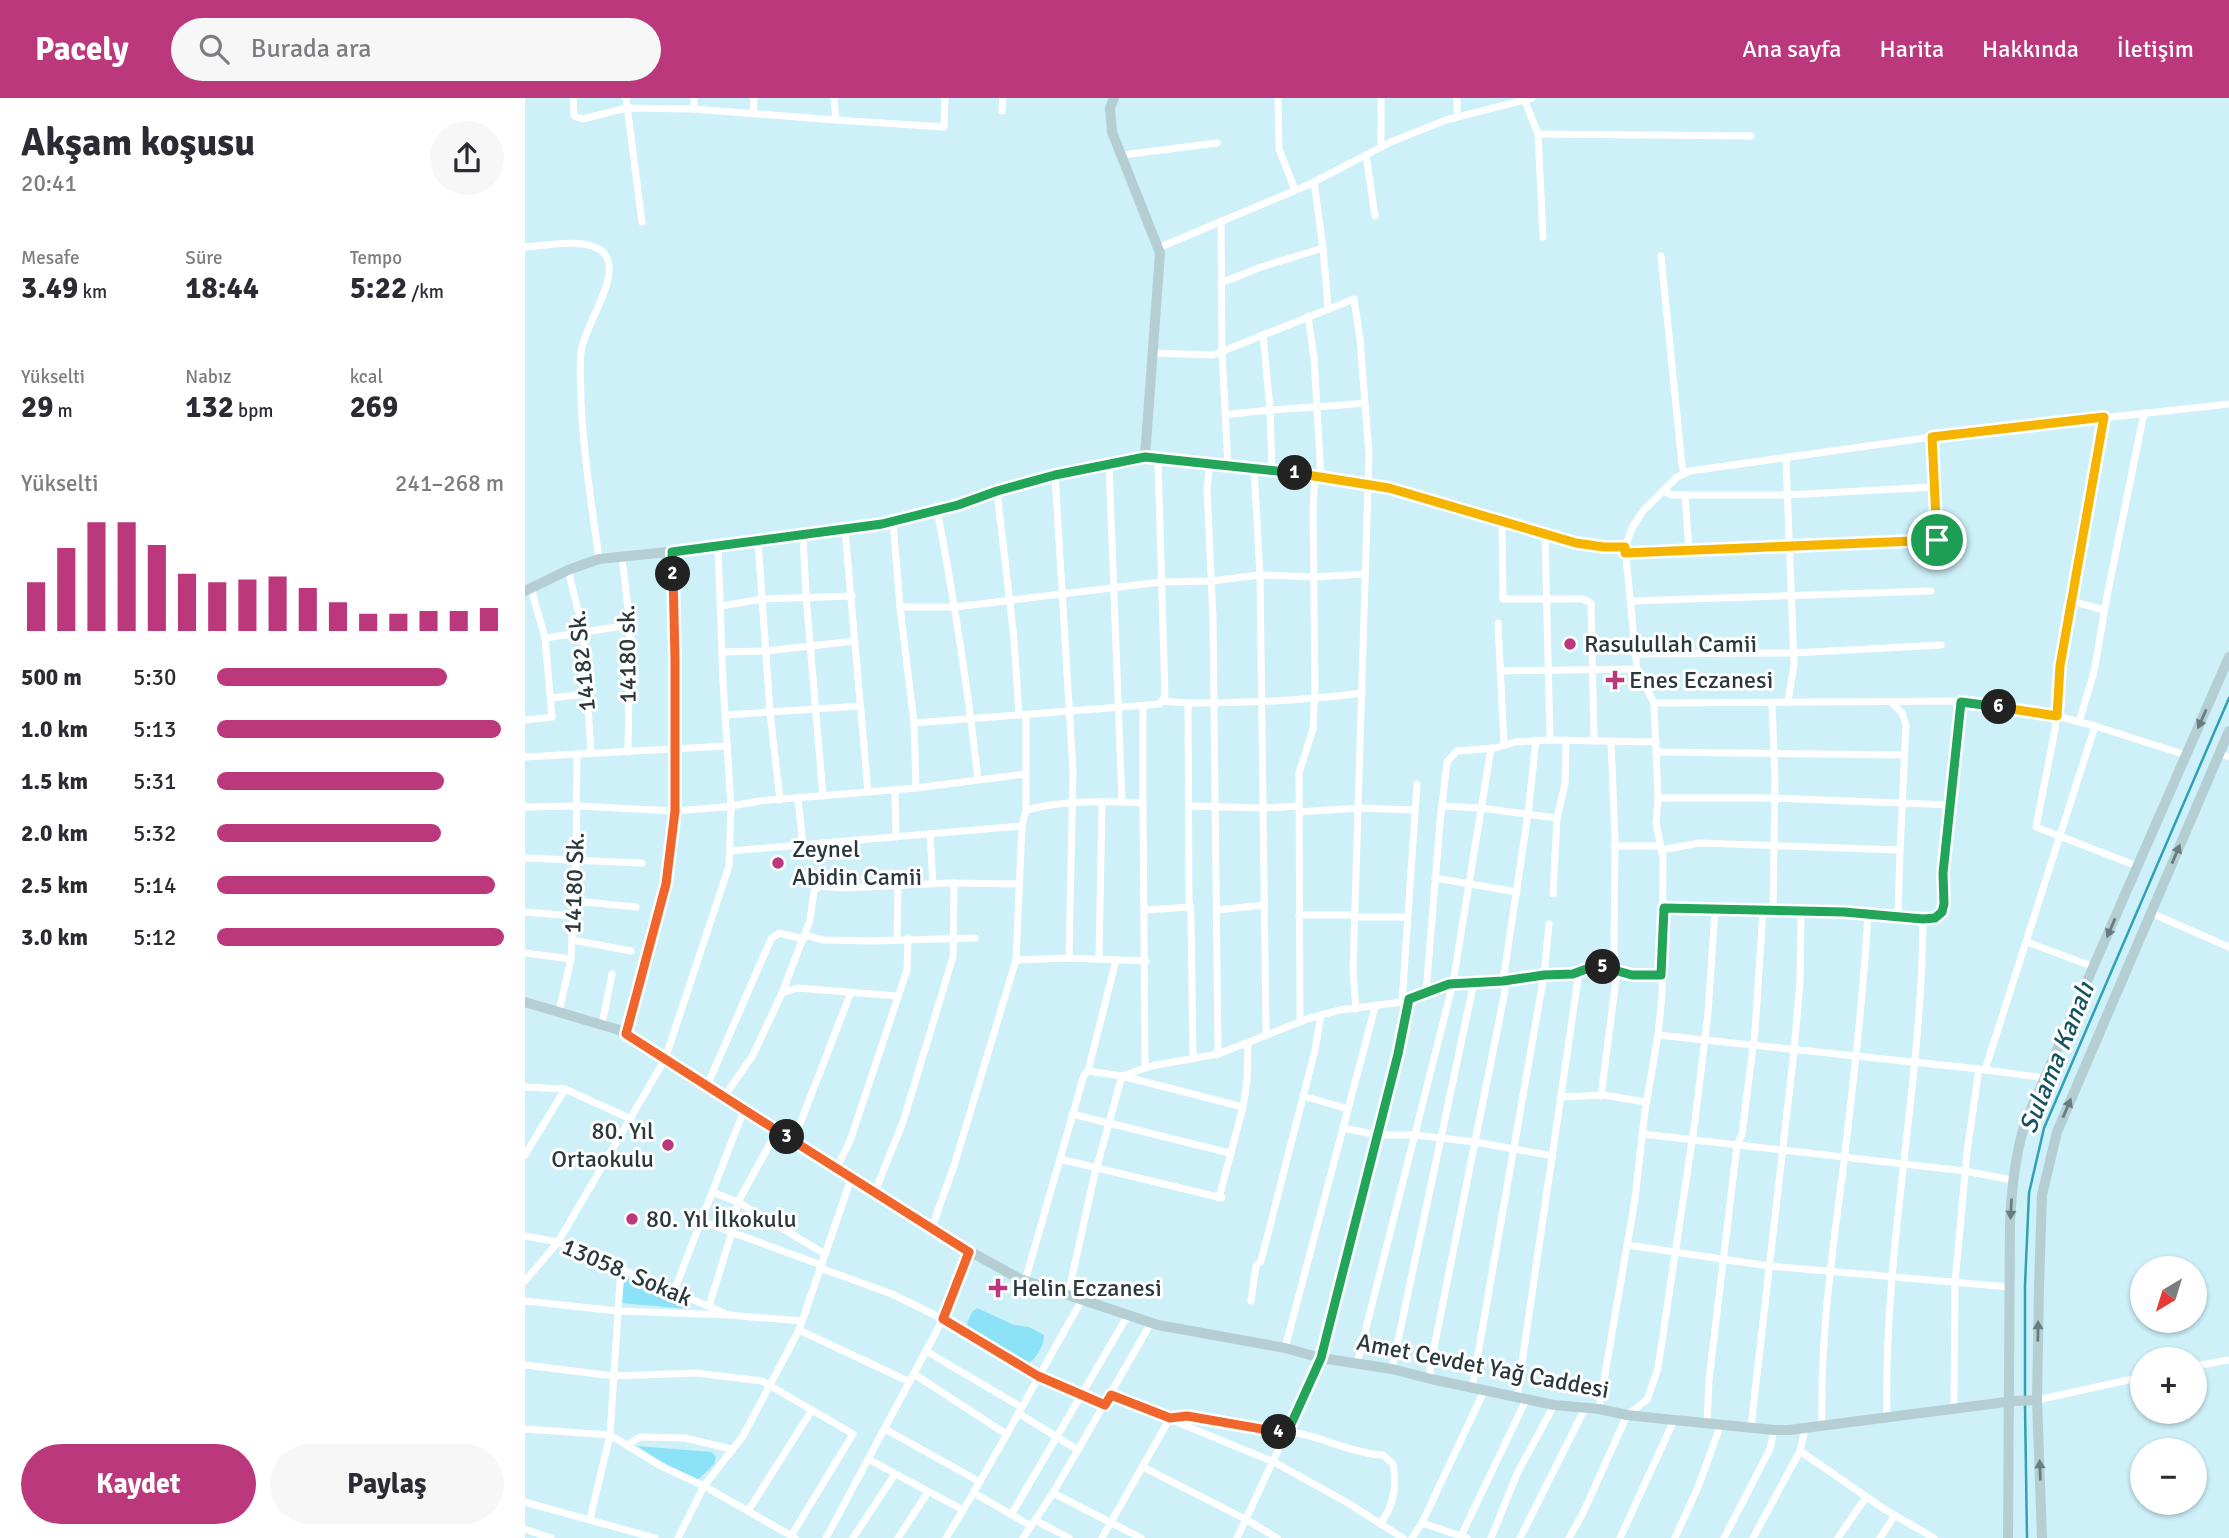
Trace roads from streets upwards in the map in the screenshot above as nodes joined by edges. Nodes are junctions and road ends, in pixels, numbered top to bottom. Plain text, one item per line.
1 (573, 98) edge
2 (626, 98) edge
3 (695, 98) edge
4 (754, 98) edge
5 (834, 98) edge
6 (945, 98) edge
7 (1003, 98) edge
8 (1114, 98) edge
9 (1278, 98) edge
10 (1381, 98) edge
11 (1457, 98) edge
12 (1528, 99) edge
13 (626, 108) junction
14 (694, 109) junction
15 (1002, 111) dead end
16 (753, 112) junction
17 (1457, 117) junction
18 (837, 120) junction
19 (1538, 134) junction
20 (1751, 135) dead end
21 (1217, 143) dead end
22 (1381, 147) junction
23 (1122, 155) junction
24 (1366, 155) junction
25 (1314, 181) junction
26 (1295, 190) junction
27 (1375, 216) dead end
28 (1221, 221) junction
29 (642, 222) dead end
30 (1543, 237) dead end
31 (525, 247) edge
32 (1158, 248) junction
33 (1323, 248) junction
34 (1661, 256) dead end
35 (1221, 283) junction
36 (1328, 307) junction
37 (1308, 316) junction
38 (1263, 335) junction
39 (1221, 352) junction
40 (1152, 353) junction
41 (1365, 403) junction
42 (2229, 404) edge
43 (1317, 408) junction
44 (1270, 409) junction
45 (2144, 413) junction
46 (1225, 415) junction
47 (2104, 417) junction
48 (1932, 437) junction
49 (1140, 458) junction
50 (1158, 459) junction
51 (1786, 459) junction
52 (1109, 464) junction
53 (1210, 464) junction
54 (1228, 466) junction
55 (1254, 468) junction
56 (1272, 470) junction
57 (1684, 473) junction
58 (1055, 475) junction
59 (1318, 475) junction
60 (1367, 484) junction
61 (1934, 487) junction
62 (997, 491) junction
63 (1662, 491) junction
64 (1685, 495) junction
65 (1787, 495) junction
66 (937, 509) junction
67 (893, 522) junction
68 (1502, 522) junction
69 (845, 530) junction
70 (803, 535) junction
71 (1545, 535) junction
72 (758, 541) junction
73 (1790, 545) junction
74 (718, 547) junction
75 (1625, 550) junction
76 (1689, 550) junction
77 (672, 552) junction
78 (622, 557) junction
79 (599, 559) junction
80 (568, 570) junction
81 (1365, 574) junction
82 (1260, 575) junction
83 (1314, 577) junction
84 (1211, 581) junction
85 (1161, 582) junction
86 (1115, 587) junction
87 (528, 589) edge
88 (1931, 591) dead end
89 (1062, 593) junction
90 (806, 596) junction
91 (852, 596) junction
92 (1792, 596) junction
93 (763, 598) junction
94 (1010, 599) junction
95 (1546, 599) junction
96 (1631, 601) junction
97 (2071, 601) junction
98 (721, 606) junction
99 (900, 607) junction
100 (955, 607) junction
101 (2104, 610) junction
102 (1498, 623) dead end
103 (630, 625) junction
104 (583, 630) junction
105 (545, 638) junction
106 (855, 641) junction
107 (1941, 645) dead end
108 (810, 646) junction
109 (766, 650) junction
110 (722, 652) junction
111 (1794, 653) junction
112 (1636, 654) junction
113 (2229, 657) edge
114 (1637, 669) junction
115 (1500, 671) junction
116 (1593, 671) junction
117 (1548, 672) junction
118 (1362, 693) junction
119 (587, 694) junction
120 (551, 698) junction
121 (1315, 700) junction
122 (1162, 701) junction
123 (1788, 702) junction
124 (1891, 702) junction
125 (1961, 702) junction
126 (1772, 703) junction
127 (1188, 704) junction
128 (1215, 704) junction
129 (1262, 704) junction
130 (1654, 704) junction
131 (860, 706) junction
132 (1143, 706) junction
133 (1118, 708) junction
134 (815, 709) junction
135 (770, 712) junction
136 (1071, 712) junction
137 (725, 715) junction
138 (1022, 715) junction
139 (2057, 716) junction
140 (972, 719) junction
141 (525, 720) edge
142 (2079, 722) junction
143 (915, 723) junction
144 (2095, 726) junction
145 (2229, 731) edge
146 (1536, 740) junction
147 (1550, 740) junction
148 (1566, 740) junction
149 (1594, 741) junction
150 (1611, 741) junction
151 (1656, 742) junction
152 (1504, 745) junction
153 (727, 746) junction
154 (1491, 748) junction
155 (675, 750) junction
156 (628, 752) junction
157 (1656, 752) junction
158 (1774, 752) junction
159 (591, 753) junction
160 (577, 754) junction
161 (1905, 755) junction
162 (2186, 755) junction
163 (2224, 755) edge
164 (525, 757) edge
165 (1026, 774) junction
166 (978, 780) junction
167 (1417, 784) dead end
168 (916, 788) junction
169 (895, 791) junction
170 (868, 792) junction
171 (823, 796) junction
172 (1658, 798) junction
173 (1774, 798) junction
174 (798, 799) junction
175 (780, 800) junction
176 (1072, 802) junction
177 (1102, 802) junction
178 (1122, 802) junction
179 (1143, 803) junction
180 (1903, 803) junction
181 (1952, 805) junction
182 (577, 806) junction
183 (731, 806) junction
184 (1189, 806) junction
185 (1442, 806) junction
186 (525, 807) edge
187 (1216, 808) junction
188 (1264, 808) junction
189 (1359, 808) junction
190 (1480, 808) junction
191 (1299, 809) junction
192 (1026, 810) junction
193 (1415, 810) junction
194 (675, 811) junction
195 (1528, 814) junction
196 (1557, 818) junction
197 (1022, 826) junction
198 (930, 834) junction
199 (2061, 836) junction
200 (897, 837) junction
201 (803, 845) junction
202 (1614, 846) junction
203 (1774, 846) junction
204 (1660, 848) junction
205 (1900, 850) junction
206 (730, 851) junction
207 (525, 858) edge
208 (576, 860) junction
209 (642, 863) dead end
210 (2137, 866) junction
211 (1435, 878) junction
212 (954, 883) junction
213 (933, 884) junction
214 (1019, 884) junction
215 (1470, 885) junction
216 (898, 887) junction
217 (1517, 892) junction
218 (1553, 894) dead end
219 (574, 901) junction
220 (1265, 905) junction
221 (636, 907) dead end
222 (1190, 907) junction
223 (1664, 908) junction
224 (1145, 910) junction
225 (1217, 910) junction
226 (1715, 910) junction
227 (1763, 911) junction
228 (525, 912) edge
229 (1773, 912) junction
230 (1801, 912) junction
231 (2151, 913) junction
232 (1299, 915) junction
233 (1868, 915) junction
234 (573, 916) junction
235 (1355, 916) junction
236 (1407, 917) junction
237 (1898, 917) junction
238 (1923, 919) junction
239 (1549, 923) dead end
240 (804, 937) junction
241 (908, 938) junction
242 (954, 938) junction
243 (975, 938) dead end
244 (897, 939) junction
245 (572, 940) junction
246 (2027, 942) junction
247 (2228, 946) edge
248 (631, 951) dead end
249 (525, 953) edge
250 (1069, 958) junction
251 (571, 959) junction
252 (1099, 959) junction
253 (1016, 960) junction
254 (1116, 960) junction
255 (1146, 961) junction
256 (2094, 967) junction
257 (1614, 971) junction
258 (1579, 972) junction
259 (612, 974) dead end
260 (1544, 975) junction
261 (1661, 975) junction
262 (1505, 981) junction
263 (1474, 982) junction
264 (1453, 984) junction
265 (851, 992) junction
266 (782, 993) junction
267 (1426, 993) junction
268 (897, 996) junction
269 (1406, 1000) junction
270 (525, 1002) edge
271 (1375, 1007) junction
272 (1356, 1009) junction
273 (559, 1011) junction
274 (1321, 1015) junction
275 (1300, 1022) junction
276 (602, 1024) junction
277 (626, 1034) junction
278 (1266, 1034) junction
279 (1658, 1035) junction
280 (1704, 1041) junction
281 (1248, 1042) junction
282 (1752, 1046) junction
283 (1794, 1051) junction
284 (1218, 1054) junction
285 (1857, 1057) junction
286 (665, 1059) junction
287 (1193, 1059) junction
288 (1916, 1063) junction
289 (1145, 1068) junction
290 (1982, 1070) junction
291 (1088, 1071) junction
292 (1122, 1076) junction
293 (2045, 1079) junction
294 (707, 1086) junction
295 (525, 1087) edge
296 (565, 1089) junction
297 (1303, 1096) junction
298 (1601, 1096) junction
299 (724, 1097) junction
300 (1561, 1097) junction
301 (1646, 1102) junction
302 (1243, 1107) junction
303 (1348, 1109) junction
304 (744, 1110) junction
305 (1073, 1114) junction
306 (631, 1119) junction
307 (1109, 1123) junction
308 (1343, 1128) junction
309 (777, 1131) junction
310 (1642, 1134) junction
311 (1378, 1135) junction
312 (1414, 1135) junction
313 (1441, 1139) junction
314 (1692, 1140) junction
315 (793, 1142) junction
316 (1475, 1142) junction
317 (1737, 1145) junction
318 (1513, 1149) junction
319 (1782, 1151) junction
320 (1230, 1153) junction
321 (525, 1155) edge
322 (1553, 1156) junction
323 (1844, 1157) junction
324 (1060, 1159) junction
325 (1905, 1164) junction
326 (835, 1169) junction
327 (1097, 1169) junction
328 (1965, 1171) junction
329 (851, 1179) junction
330 (2012, 1180) junction
331 (712, 1192) junction
332 (874, 1194) junction
333 (738, 1202) junction
334 (701, 1221) junction
335 (932, 1230) junction
336 (732, 1233) junction
337 (525, 1236) edge
338 (558, 1242) junction
339 (1627, 1245) junction
340 (969, 1252) junction
341 (1676, 1253) junction
342 (825, 1254) junction
343 (1725, 1260) junction
344 (821, 1266) junction
345 (1769, 1266) junction
346 (621, 1267) junction
347 (1831, 1272) junction
348 (1894, 1277) junction
349 (525, 1281) edge
350 (1025, 1281) junction
351 (1955, 1283) junction
352 (2009, 1287) junction
353 (674, 1291) junction
354 (1068, 1295) junction
355 (1082, 1300) junction
356 (525, 1301) edge
357 (1251, 1301) dead end
358 (709, 1306) junction
359 (618, 1311) junction
360 (728, 1315) junction
361 (1128, 1315) junction
362 (943, 1319) junction
363 (1151, 1323) junction
364 (801, 1325) junction
365 (1285, 1348) junction
366 (926, 1351) junction
367 (1321, 1358) junction
368 (2229, 1360) edge
369 (1357, 1364) junction
370 (2207, 1364) edge
371 (525, 1365) edge
372 (1392, 1369) junction
373 (614, 1376) junction
374 (1038, 1376) junction
375 (912, 1378) junction
376 (1431, 1380) junction
377 (2130, 1380) edge
378 (770, 1386) junction
379 (1472, 1388) junction
380 (1484, 1391) junction
381 (1081, 1394) junction
382 (1111, 1395) junction
383 (1522, 1399) junction
384 (2035, 1400) junction
385 (2011, 1401) junction
386 (1105, 1405) junction
387 (1554, 1405) junction
388 (1585, 1408) junction
389 (1599, 1409) junction
390 (1954, 1409) junction
391 (812, 1410) junction
392 (1019, 1410) junction
393 (1627, 1415) junction
394 (1887, 1417) junction
395 (1170, 1418) junction
396 (1674, 1420) junction
397 (1707, 1423) junction
398 (1721, 1424) junction
399 (1822, 1426) junction
400 (1751, 1427) junction
401 (1805, 1428) junction
402 (525, 1429) edge
403 (885, 1429) junction
404 (1775, 1430) junction
405 (1288, 1431) junction
406 (1006, 1434) junction
407 (610, 1435) junction
408 (1057, 1437) junction
409 (627, 1445) junction
410 (731, 1449) junction
411 (1078, 1450) junction
412 (1800, 1451) junction
413 (868, 1459) junction
414 (1273, 1462) junction
415 (1143, 1467) junction
416 (895, 1474) junction
417 (980, 1482) junction
418 (704, 1486) junction
419 (928, 1492) junction
420 (974, 1493) junction
421 (1053, 1493) junction
422 (1866, 1497) junction
423 (525, 1502) edge
424 (963, 1510) junction
425 (748, 1511) junction
426 (1011, 1515) junction
427 (1895, 1516) junction
428 (590, 1519) junction
429 (1247, 1520) junction
430 (1033, 1523) junction
431 (1111, 1523) junction
432 (1422, 1523) junction
433 (1380, 1524) junction
434 (525, 1529) edge
435 (793, 1537) edge
436 (1463, 1537) edge
437 (551, 1538) edge
438 (655, 1538) edge
439 (678, 1538) edge
440 (825, 1538) edge
441 (853, 1538) edge
442 (898, 1538) edge
443 (946, 1538) edge
444 (1023, 1538) edge
445 (1069, 1538) edge
446 (1102, 1538) edge
447 (1141, 1538) edge
448 (1237, 1538) edge
449 (1277, 1538) edge
450 (1403, 1538) edge
451 (1412, 1538) edge
452 (1491, 1538) edge
453 (1520, 1538) edge
454 (1569, 1538) edge
455 (1620, 1538) edge
456 (1675, 1538) edge
457 (1724, 1538) edge
458 (1753, 1538) edge
459 (1838, 1538) edge
460 (1880, 1538) edge
461 (1934, 1538) edge
462 (2008, 1538) edge
463 (2042, 1538) edge

1 - 13 street
2 - 13 street
3 - 14 street
4 - 16 street
5 - 18 street
6 - 18 street
7 - 15 street
8 - 23 street
9 - 26 street
10 - 22 street
11 - 17 street
12 - 17 street
12 - 19 street
13 - 14 street
13 - 29 street
14 - 16 street
16 - 18 street
17 - 22 street
19 - 20 street
19 - 30 street
21 - 23 street
22 - 24 street
23 - 32 street
24 - 25 street
24 - 27 street
25 - 26 street
25 - 33 street
26 - 28 street
28 - 32 street
28 - 35 street
31 - 79 street
32 - 40 street
33 - 35 street
33 - 36 street
34 - 57 street
35 - 39 street
36 - 37 street
36 - 41 street
37 - 38 street
37 - 43 street
38 - 39 street
38 - 44 street
39 - 40 street
39 - 46 street
40 - 49 street
41 - 43 street
41 - 60 street
42 - 45 street
43 - 44 street
43 - 59 street
44 - 46 street
44 - 56 street
45 - 47 street
45 - 101 street
46 - 54 street
47 - 48 street
47 - 97 street
48 - 51 street
48 - 61 street
49 - 50 street
49 - 52 street
50 - 53 street
50 - 85 street
51 - 57 street
51 - 65 street
52 - 58 street
52 - 86 street
53 - 54 street
53 - 84 street
54 - 55 street
55 - 56 street
55 - 82 street
56 - 59 street
57 - 63 street
58 - 62 street
58 - 89 street
59 - 60 street
59 - 83 street
60 - 68 street
60 - 81 street
61 - 65 street
61 - 73 street
62 - 66 street
62 - 94 street
63 - 64 street
63 - 75 street
64 - 65 street
64 - 76 street
65 - 73 street
66 - 67 street
66 - 100 street
67 - 69 street
67 - 99 street
68 - 71 street
68 - 95 street
69 - 70 street
69 - 91 street
70 - 72 street
70 - 90 street
71 - 75 street
71 - 95 street
72 - 74 street
72 - 93 street
73 - 76 street
73 - 92 street
74 - 77 street
74 - 98 street
75 - 76 street
75 - 96 street
77 - 78 street
77 - 155 street
78 - 79 street
78 - 103 street, 14180 sk.
79 - 80 street
80 - 87 street
80 - 104 street, 14182 Sk.
81 - 83 street
81 - 118 street
82 - 83 street
82 - 84 street
82 - 129 street
83 - 121 street
84 - 85 street
84 - 128 street
85 - 86 street
85 - 122 street
86 - 89 street
86 - 133 street
87 - 105 street
88 - 92 street
89 - 94 street
89 - 136 street
90 - 91 street
90 - 93 street
90 - 108 street
91 - 106 street
92 - 96 street
92 - 111 street
93 - 98 street
93 - 109 street
94 - 100 street
94 - 138 street
95 - 116 street
95 - 117 street
96 - 112 street
97 - 101 street
97 - 139 street
98 - 110 street
99 - 100 street
99 - 143 street
100 - 140 street
101 - 142 street
102 - 115 street
103 - 104 street
103 - 156 street, 14180 sk.
104 - 105 street
104 - 119 street, 14182 Sk.
105 - 120 street
106 - 108 street
106 - 131 street
107 - 111 street
108 - 109 street
108 - 134 street
109 - 110 street
109 - 135 street
110 - 137 street
111 - 112 street
111 - 123 street
112 - 114 street
113 -> 162 street
114 - 116 street
114 - 130 street
115 - 117 street
115 - 152 street
116 - 117 street
116 - 149 street
117 - 147 street
118 - 121 street
118 - 189 street
119 - 120 street
119 - 159 street, 14182 Sk.
120 - 141 street
121 - 129 street
121 - 191 street
122 - 127 street
122 - 132 street
123 - 124 street
123 - 126 street
124 - 125 street
124 - 161 street
125 - 139 street
125 - 181 street
126 - 130 street
126 - 158 street
127 - 128 street
127 - 184 street
128 - 129 street
128 - 187 street
129 - 188 street
130 - 151 street
131 - 134 street
131 - 170 street
132 - 133 street
132 - 179 street
133 - 136 street
133 - 178 street
134 - 135 street
134 - 171 street
135 - 137 street
135 - 175 street
136 - 138 street
136 - 176 street
137 - 153 street
138 - 140 street
138 - 165 street
139 - 142 street
139 - 199 street
140 - 143 street
140 - 166 street
142 - 144 street
143 - 168 street
144 - 162 street
144 - 199 street
145 - 163 street
146 - 147 street
146 - 152 street
146 - 195 street
147 - 148 street
148 - 149 street
148 - 196 street
149 - 150 street
150 - 151 street
150 - 202 street
151 - 157 street
152 - 154 street
153 - 155 street
153 - 183 street
154 - 185 street
154 - 190 street
155 - 156 street
155 - 194 street
156 - 159 street
157 - 158 street
157 - 172 street
158 - 161 street
158 - 173 street
159 - 160 street
160 - 164 street
160 - 182 street, 14180 Sk.
161 - 180 street
162 - 210 street
231 -> 163 street
165 - 166 street
165 - 192 street
166 - 168 street
167 - 193 street
168 - 169 street
169 - 170 street
169 - 200 street
170 - 171 street
171 - 174 street
172 - 173 street
172 - 204 street
173 - 180 street
173 - 203 street
174 - 175 street
174 - 201 street
175 - 183 street
176 - 177 street
176 - 192 street
176 - 250 street
177 - 178 street
177 - 252 street
178 - 179 street
179 - 224 street
180 - 181 street
180 - 205 street
181 - 238 street
182 - 186 street
182 - 194 street
182 - 208 street, 14180 Sk.
183 - 194 street
183 - 206 street
184 - 187 street
184 - 222 street
185 - 190 street
185 - 211 street
187 - 188 street
187 - 225 street
188 - 191 street
188 - 220 street
189 - 191 street
189 - 193 street
189 - 235 street
190 - 195 street
190 - 215 street
191 - 232 street
192 - 197 street
193 - 236 street
194 - 277 street
195 - 196 street
195 - 217 street
196 - 218 street
197 - 198 street
197 - 214 street
198 - 200 street
198 - 213 street
199 - 210 street
199 - 246 street
200 - 201 street
201 - 206 street
202 - 204 street
202 - 257 street
203 - 204 street
203 - 205 street
203 - 229 street
204 - 223 street
205 - 237 street
206 - 286 street
207 - 208 street
208 - 209 street
208 - 219 street, 14180 Sk.
210 -> 256 street
211 - 215 street
211 - 267 street
212 - 213 street
212 - 214 street
212 - 242 street
213 - 216 street
214 - 253 street
215 - 217 street
215 - 264 street
216 - 240 street
216 - 244 street
217 - 262 street
219 - 221 street
219 - 234 street, 14180 Sk.
220 - 225 street
220 - 278 street
222 - 224 street
222 - 287 street
223 - 226 street
223 - 261 street
224 - 255 street
225 - 284 street
226 - 227 street
226 - 280 street
227 - 229 street
227 - 282 street
228 - 234 street
229 - 230 street
230 - 233 street
230 - 283 street
231 - 247 street
384 -> 231 street
232 - 235 street
232 - 275 street
233 - 237 street
233 - 285 street
234 - 245 street, 14180 Sk.
235 - 236 street
235 - 272 street
236 - 269 street
237 - 238 street
238 - 288 street
239 - 260 street
240 - 244 street
240 - 266 street
240 - 294 street
241 - 242 street
241 - 244 street
241 - 268 street
242 - 243 street
242 - 332 street
245 - 248 street
245 - 251 street, 14180 Sk.
246 - 256 street
246 - 290 street
249 - 251 street
250 - 252 street
250 - 253 street
251 - 273 street, 14180 Sk.
252 - 254 street
253 - 335 street
254 - 255 street
254 - 291 street
255 - 289 street
256 - 293 street
257 - 258 street
257 - 261 street
257 - 298 street
258 - 260 street
258 - 300 street
259 - 276 street
260 - 262 street
260 - 318 street
261 - 279 street
262 - 263 street
262 - 316 street
263 - 264 street
263 - 313 street
264 - 267 street
264 - 312 street
265 - 266 street
265 - 268 street
265 - 315 street
266 - 299 street
267 - 269 street
268 - 326 street
269 - 271 street
269 - 311 street
270 - 273 street, Amet Cevdet Yağ Caddesi
271 - 272 street
271 - 303 street
272 - 274 street
273 - 276 street, Amet Cevdet Yağ Caddesi
274 - 275 street
274 - 297 street
275 - 278 street
276 - 277 street, Amet Cevdet Yağ Caddesi
277 - 286 street, Amet Cevdet Yağ Caddesi
278 - 281 street
279 - 280 street
279 - 301 street
280 - 282 street
280 - 314 street
281 - 284 street
281 - 302 street
282 - 283 street
282 - 317 street
283 - 285 street
283 - 319 street
284 - 287 street
285 - 288 street
285 - 323 street
286 - 294 street, Amet Cevdet Yağ Caddesi
286 - 306 street
287 - 289 street
288 - 290 street
288 - 325 street
289 - 292 street
290 - 293 street
290 - 328 street
291 - 292 street
291 - 305 street
292 - 302 street
292 - 307 street
293 - 330 street
294 - 299 street, Amet Cevdet Yağ Caddesi
295 - 296 street
296 - 306 street
296 - 321 street
297 - 303 street
297 - 357 street
298 - 300 street
298 - 301 street
299 - 304 street, Amet Cevdet Yağ Caddesi
300 - 322 street
301 - 310 street
302 - 320 street
303 - 308 street
304 - 309 street, Amet Cevdet Yağ Caddesi
304 - 331 street
305 - 307 street
305 - 324 street
306 - 338 street
307 - 320 street
307 - 327 street
308 - 311 street
308 - 365 street
309 - 315 street, Amet Cevdet Yağ Caddesi
309 - 333 street
310 - 314 street
310 - 339 street
311 - 312 street
311 - 367 street
312 - 313 street
312 - 369 street
313 - 316 street
313 - 372 street
314 - 317 street
314 - 341 street
315 - 326 street, Amet Cevdet Yağ Caddesi
316 - 318 street
316 - 376 street
317 - 319 street
317 - 343 street
318 - 322 street
318 - 379 street
319 - 323 street
319 - 345 street
320 - 327 street
322 - 383 street
323 - 325 street
323 - 347 street
324 - 327 street
324 - 350 street
325 - 328 street
325 - 348 street
326 - 329 street, Amet Cevdet Yağ Caddesi
327 - 354 street
328 - 330 street
328 - 351 street
329 - 332 street, Amet Cevdet Yağ Caddesi
329 - 342 street
330 -> 352 street
331 - 333 street
331 - 334 street
332 - 335 street, Amet Cevdet Yağ Caddesi
333 - 336 street
333 - 342 street
334 - 336 street
334 - 353 street
335 - 340 street, Amet Cevdet Yağ Caddesi
336 - 344 street
336 - 358 street
337 - 338 street, 13058. Sokak
338 - 346 street, 13058. Sokak
338 - 349 street
339 - 341 street
339 - 389 street
340 - 350 street, Amet Cevdet Yağ Caddesi
340 - 362 street
341 - 343 street
341 - 393 street
342 - 344 street
343 - 345 street
343 - 397 street
344 - 362 street
344 - 364 street
345 - 347 street
345 - 400 street
346 - 353 street, 13058. Sokak
346 - 359 street
347 - 348 street
347 - 399 street
348 - 351 street
348 - 394 street
350 - 354 street, Amet Cevdet Yağ Caddesi
351 - 352 street
351 - 390 street
352 - 385 street
353 - 358 street, 13058. Sokak
354 - 355 street, Amet Cevdet Yağ Caddesi
355 - 361 street, Amet Cevdet Yağ Caddesi
355 - 374 street
356 - 359 street
358 - 360 street, 13058. Sokak
359 - 360 street
359 - 373 street
360 - 364 street
361 - 363 street, Amet Cevdet Yağ Caddesi
361 - 381 street
362 - 366 street
362 - 374 street
363 - 365 street, Amet Cevdet Yağ Caddesi
363 - 382 street
364 - 375 street
364 - 378 street
365 - 367 street, Amet Cevdet Yağ Caddesi
366 - 375 street
366 - 392 street
367 - 369 street, Amet Cevdet Yağ Caddesi
367 - 405 street
368 - 370 street
369 - 372 street, Amet Cevdet Yağ Caddesi
371 - 373 street
372 - 376 street, Amet Cevdet Yağ Caddesi
373 - 378 street
373 - 407 street
374 - 381 street
374 - 392 street
375 - 403 street
375 - 406 street
376 - 379 street, Amet Cevdet Yağ Caddesi
377 - 384 street
378 - 391 street
378 - 410 street
379 - 380 street, Amet Cevdet Yağ Caddesi
380 - 383 street, Amet Cevdet Yağ Caddesi
380 - 432 street
381 - 386 street
381 - 408 street
382 - 386 street
382 - 395 street
383 - 387 street, Amet Cevdet Yağ Caddesi
383 - 436 street
384 - 385 street, Amet Cevdet Yağ Caddesi
463 -> 384 street
385 - 390 street, Amet Cevdet Yağ Caddesi
385 - 462 street
386 - 411 street
387 - 388 street, Amet Cevdet Yağ Caddesi
387 - 452 street
388 - 389 street, Amet Cevdet Yağ Caddesi
388 - 453 street
389 - 393 street, Amet Cevdet Yağ Caddesi
390 - 394 street, Amet Cevdet Yağ Caddesi
391 - 425 street
391 - 435 street
392 - 406 street
392 - 408 street
393 - 396 street, Amet Cevdet Yağ Caddesi
393 - 454 street
394 - 399 street, Amet Cevdet Yağ Caddesi
395 - 405 street
395 - 414 street
395 - 415 street
396 - 397 street, Amet Cevdet Yağ Caddesi
396 - 455 street
397 - 398 street, Amet Cevdet Yağ Caddesi
398 - 400 street, Amet Cevdet Yağ Caddesi
398 - 456 street
399 - 401 street, Amet Cevdet Yağ Caddesi
400 - 404 street, Amet Cevdet Yağ Caddesi
401 - 404 street, Amet Cevdet Yağ Caddesi
401 - 412 street
402 - 407 street
403 - 413 street
403 - 417 street
404 - 457 street
405 - 414 street
405 - 433 street
406 - 417 street
407 - 409 street
407 - 428 street
408 - 411 street
408 - 426 street
409 - 410 street
409 - 418 street
410 - 418 street
411 - 421 street
412 - 422 street
412 - 458 street
413 - 416 street
413 - 440 street
414 - 429 street
414 - 433 street
415 - 429 street
415 - 431 street
416 - 419 street
416 - 441 street
417 - 420 street
418 - 425 street
418 - 439 street
419 - 424 street
419 - 442 street
420 - 424 street
420 - 426 street
421 - 430 street
421 - 431 street
422 - 427 street
422 - 459 street
423 - 428 street
424 - 443 street
425 - 435 street
426 - 430 street
427 - 460 street
427 - 461 street
428 - 438 street
429 - 448 street
429 - 449 street
430 - 444 street
430 - 445 street
431 - 446 street
431 - 447 street
432 - 436 street
432 - 451 street
433 - 450 street
434 - 437 street

